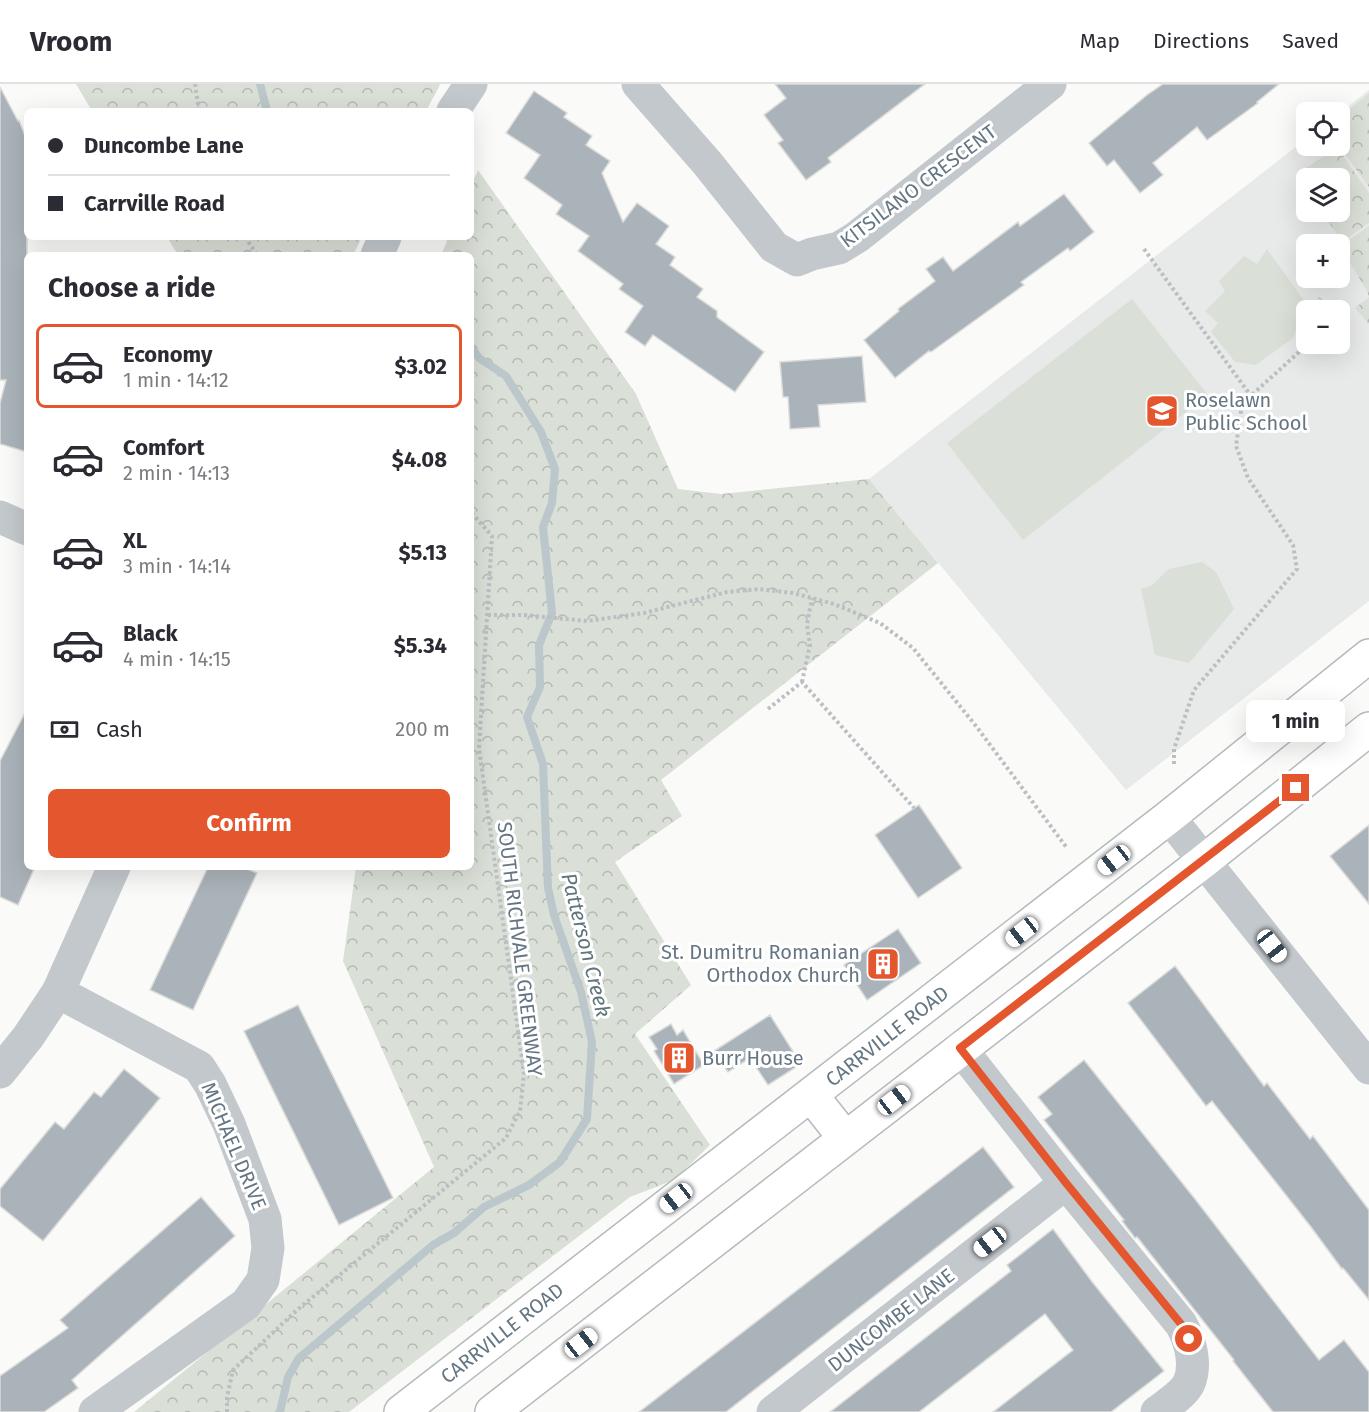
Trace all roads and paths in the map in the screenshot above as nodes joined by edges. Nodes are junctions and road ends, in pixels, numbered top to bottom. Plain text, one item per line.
1 (195, 84) edge
2 (471, 84) edge
3 (638, 84) edge
4 (1050, 84) edge
5 (199, 108) edge
6 (455, 108) edge
7 (1144, 249) dead end
8 (1297, 354) edge
9 (1251, 396) junction
10 (474, 515) edge
11 (0, 517) edge
12 (24, 528) edge
13 (812, 598) junction
14 (488, 615) junction
15 (1369, 656) edge
16 (802, 682) junction
17 (768, 709) dead end
18 (1369, 729) edge
19 (1174, 764) dead end
20 (914, 808) dead end
21 (1169, 817) junction
22 (1067, 848) dead end
23 (1204, 861) junction
24 (113, 870) edge
25 (58, 992) junction
26 (960, 1048) junction
27 (1369, 1068) edge
28 (0, 1072) edge
29 (811, 1095) junction
30 (845, 1138) junction
31 (1066, 1183) junction
32 (95, 1412) edge
33 (227, 1412) edge
34 (401, 1412) edge
35 (492, 1412) edge
36 (773, 1412) edge
37 (1157, 1412) edge

1 - 5 path
2 - 6 street
3 - 4 street, KITSILANO CRESCENT
7 - 9 path
8 - 9 path
9 - 19 path
10 - 14 path, SOUTH RICHVALE GREENWAY
11 - 12 street
13 - 14 path
13 - 16 path
13 - 22 path
14 - 33 path, SOUTH RICHVALE GREENWAY
15 - 21 main road, CARRVILLE ROAD
16 - 17 path
16 - 20 path
18 - 23 main road
21 - 23 street
21 - 29 main road, CARRVILLE ROAD
23 - 26 main road
23 - 27 street
24 - 25 street
25 - 28 street
25 - 32 street, MICHAEL DRIVE
26 - 30 main road
26 - 31 street
29 - 30 main road
29 - 34 main road, CARRVILLE ROAD
30 - 35 main road
31 - 36 street, DUNCOMBE LANE
31 - 37 street

